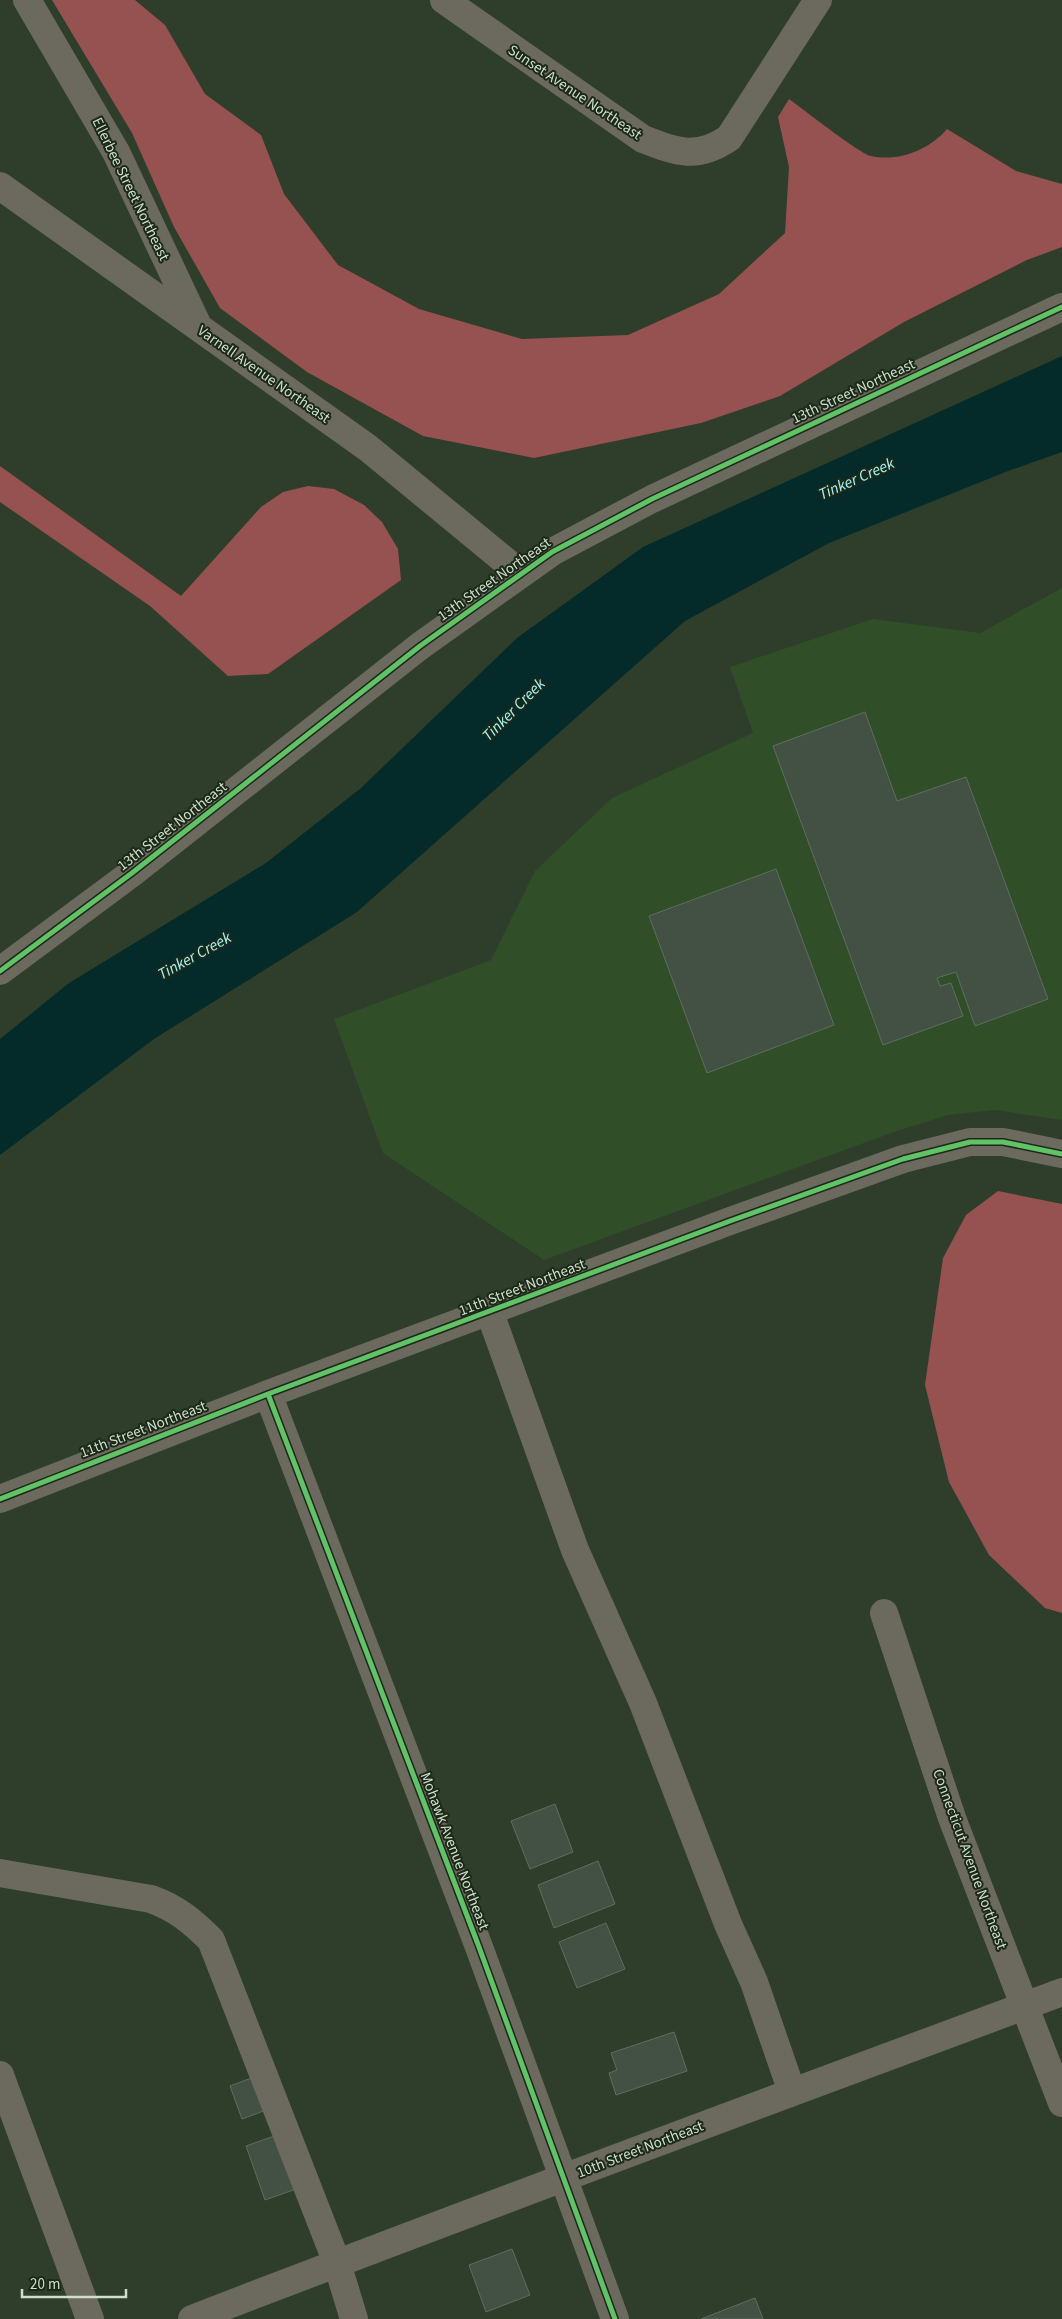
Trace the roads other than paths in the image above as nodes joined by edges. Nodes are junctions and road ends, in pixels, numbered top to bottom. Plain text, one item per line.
1 (27, 0) edge
2 (444, 0) edge
3 (818, 0) edge
4 (0, 186) edge
5 (1062, 307) edge
6 (198, 329) junction
7 (520, 573) junction
8 (0, 971) edge
9 (1062, 1154) edge
10 (490, 1313) junction
11 (268, 1394) junction
12 (0, 1499) edge
13 (884, 1613) dead end
14 (0, 1873) edge
15 (1062, 1992) edge
16 (1025, 2006) junction
17 (0, 2075) edge
18 (792, 2092) junction
19 (1062, 2103) edge
20 (562, 2180) junction
21 (337, 2263) junction
22 (90, 2319) edge
23 (192, 2319) edge
24 (354, 2319) edge
25 (615, 2319) edge

1 - 6 street, Ellerbee Street Northeast
2 - 3 street, Sunset Avenue Northeast
4 - 6 street, Varnell Avenue Northeast
5 - 7 street, 13th Street Northeast
6 - 7 street, Varnell Avenue Northeast
7 - 8 street, 13th Street Northeast
9 - 10 street, 11th Street Northeast
10 - 11 street, 11th Street Northeast
10 - 18 street
11 - 12 street, 11th Street Northeast
11 - 20 street, Mohawk Avenue Northeast
13 - 16 street, Connecticut Avenue Northeast
14 - 21 street
15 - 16 street, 10th Street Northeast
16 - 18 street, 10th Street Northeast
16 - 19 street, Connecticut Avenue Northeast
17 - 22 street
18 - 20 street, 10th Street Northeast
20 - 21 street, 10th Street Northeast
20 - 25 street, Mohawk Avenue Northeast
21 - 23 street, 10th Street Northeast
21 - 24 street

